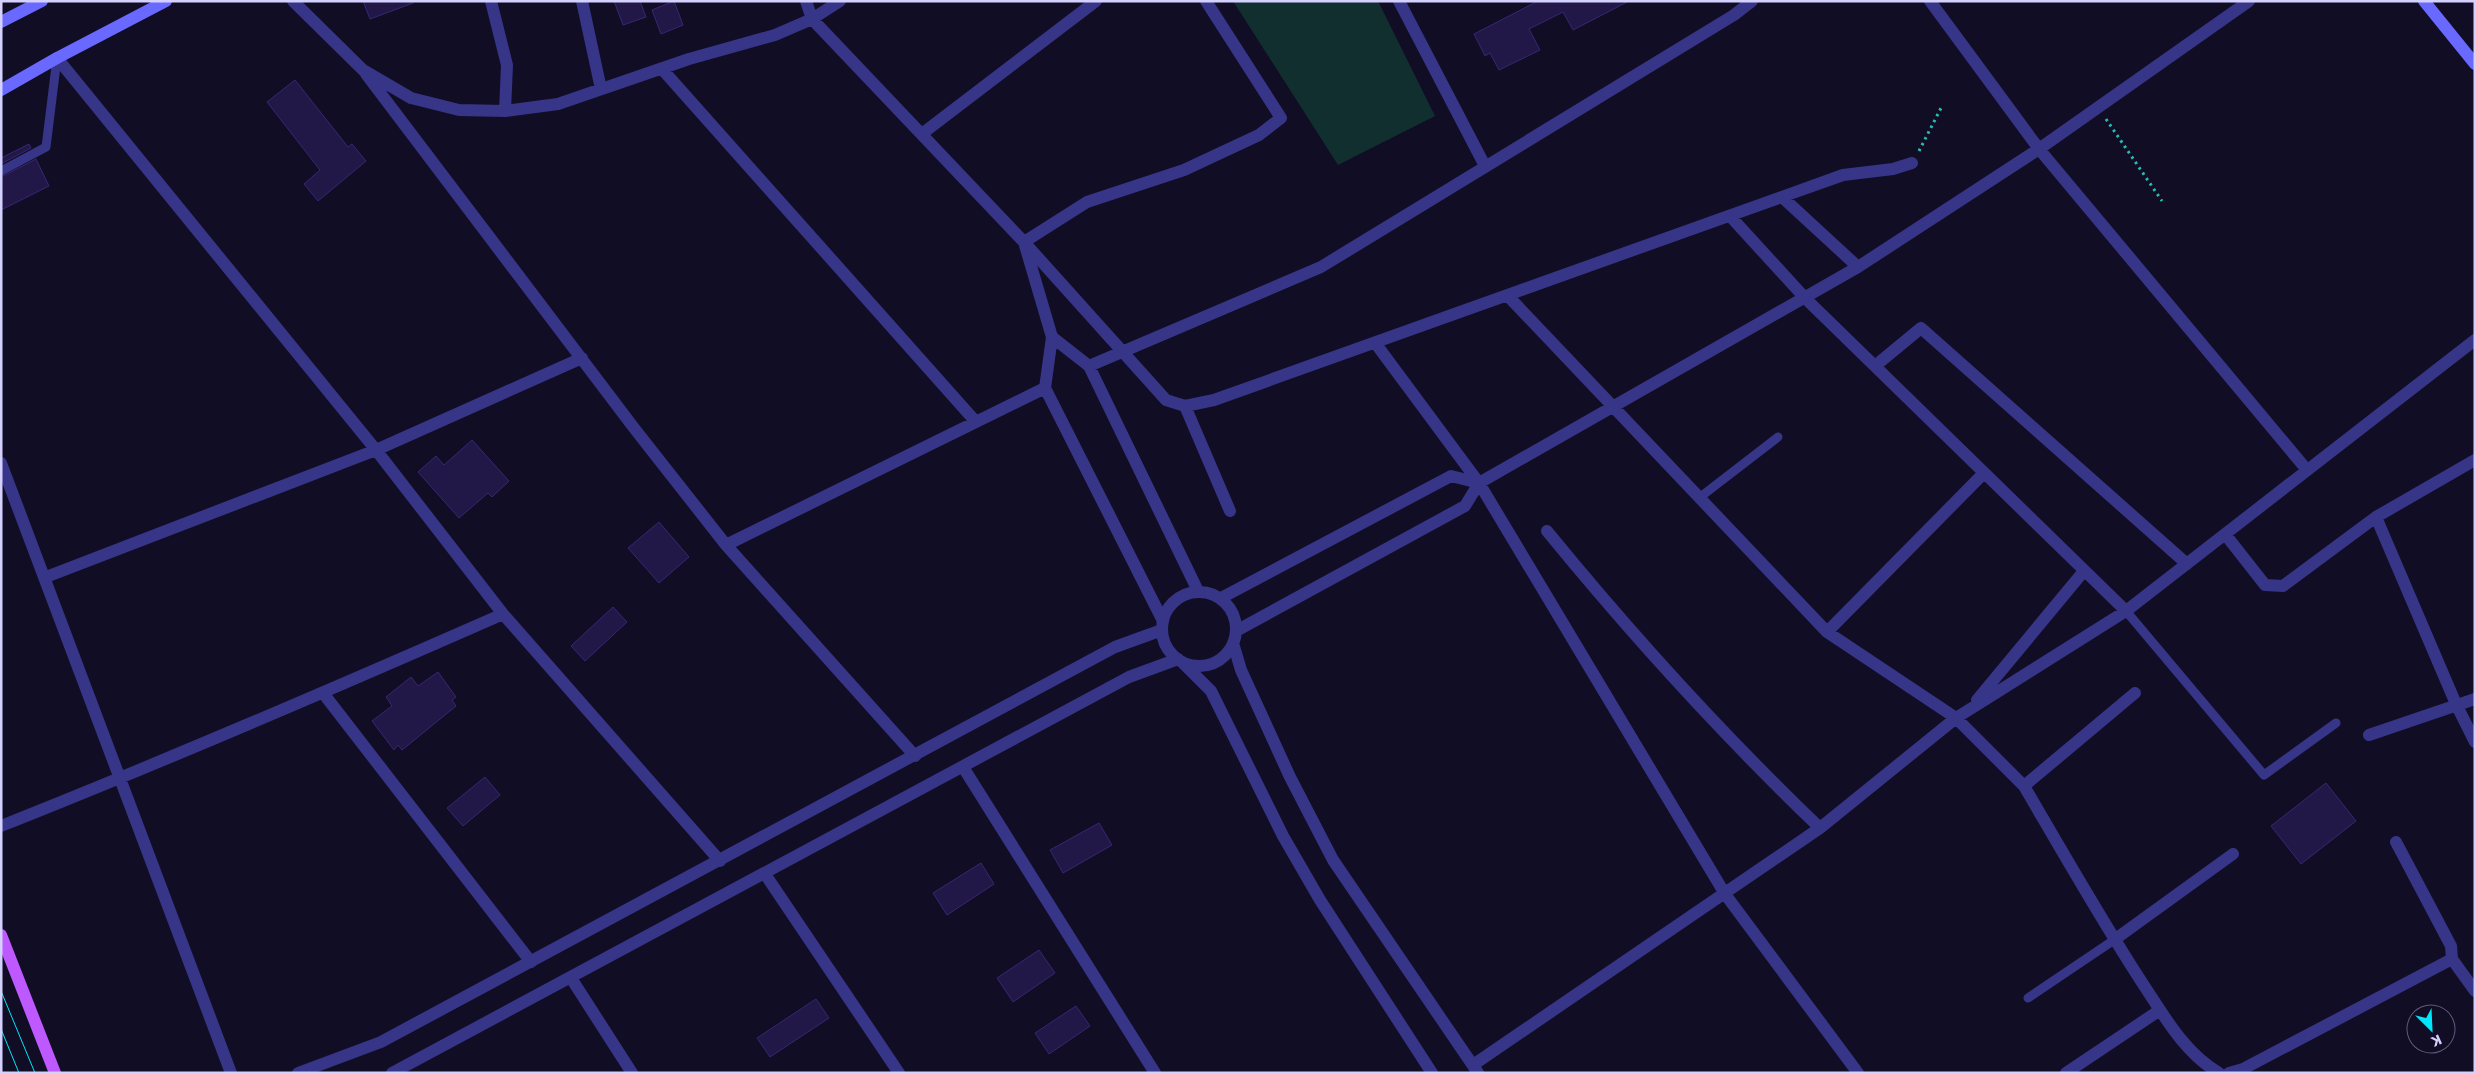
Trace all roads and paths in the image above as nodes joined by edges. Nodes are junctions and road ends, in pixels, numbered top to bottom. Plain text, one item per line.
1 (42, 1) edge
2 (166, 1) edge
3 (293, 1) edge
4 (491, 1) edge
5 (582, 1) edge
6 (806, 1) edge
7 (840, 1) edge
8 (1096, 1) edge
9 (1206, 1) edge
10 (1399, 1) edge
11 (1752, 1) edge
12 (1930, 1) edge
13 (2249, 1) edge
14 (2424, 1) edge
15 (812, 19) junction
16 (1, 22) edge
17 (57, 58) junction
18 (2475, 64) edge
19 (662, 69) junction
20 (363, 70) junction
21 (601, 89) junction
22 (1, 90) edge
23 (1941, 108) dead end
24 (2098, 108) junction
25 (506, 111) junction
26 (922, 133) junction
27 (2039, 149) junction
28 (1912, 163) joint
29 (1485, 166) junction
30 (1, 171) edge
31 (1782, 197) junction
32 (2162, 201) dead end
33 (1730, 216) junction
34 (1024, 242) junction
35 (1858, 267) junction
36 (1508, 296) junction
37 (1805, 298) junction
38 (1052, 337) junction
39 (2475, 340) edge
40 (1376, 344) junction
41 (1124, 352) junction
42 (582, 358) junction
43 (1089, 366) junction
44 (1874, 366) junction
45 (1045, 388) junction
46 (1186, 406) junction
47 (1613, 407) junction
48 (976, 422) junction
49 (1778, 437) dead end
50 (376, 450) junction
51 (2475, 460) edge
52 (1, 463) edge
53 (2307, 470) junction
54 (1984, 473) junction
55 (1479, 483) junction
56 (1699, 498) junction
57 (1230, 511) dead end
58 (2376, 517) junction
59 (1548, 531) dead end
60 (2225, 534) junction
61 (726, 545) junction
62 (2186, 564) junction
63 (2084, 571) junction
64 (46, 577) junction
65 (1198, 592) junction
66 (1221, 598) junction
67 (2126, 611) junction
68 (503, 614) junction
69 (1163, 625) junction
70 (1827, 632) junction
71 (1235, 637) junction
72 (1180, 660) junction
73 (323, 693) junction
74 (2135, 693) dead end
75 (2475, 698) edge
76 (2456, 704) junction
77 (1968, 710) junction
78 (1956, 718) junction
79 (2336, 723) dead end
80 (2369, 735) dead end
81 (2475, 742) edge
82 (915, 756) junction
83 (963, 767) junction
84 (121, 778) junction
85 (2024, 786) junction
86 (1, 826) edge
87 (1820, 828) junction
88 (2396, 842) dead end
89 (2232, 854) dead end
90 (720, 861) junction
91 (765, 874) junction
92 (1725, 894) junction
93 (1, 935) edge
94 (2114, 940) junction
95 (2452, 959) junction
96 (531, 962) junction
97 (571, 978) junction
98 (2475, 991) edge
99 (2028, 998) dead end
100 (2160, 1010) junction
101 (1476, 1069) edge
102 (394, 1072) edge
103 (55, 1073) edge
104 (231, 1073) edge
105 (298, 1073) edge
106 (632, 1073) edge
107 (899, 1073) edge
108 (1154, 1073) edge
109 (1432, 1073) edge
110 (1858, 1073) edge
111 (2066, 1073) edge
112 (2220, 1073) edge
113 (2229, 1073) edge

1 - 16 main road
2 - 17 main road
3 - 20 street
4 - 25 street
5 - 21 street
6 - 15 street
7 - 15 street
8 - 26 street
9 - 34 street
10 - 29 street
11 - 29 street
12 - 27 street
13 - 24 street
14 - 18 main road
15 - 19 street
15 - 26 street
17 - 22 main road
17 - 30 lane
17 - 50 street
19 - 21 street
19 - 48 street
20 - 25 street
20 - 42 street
21 - 25 street
23 - 28 path
24 - 27 street
24 - 32 path
26 - 34 street
27 - 35 street
27 - 53 street
28 - 31 street
29 - 41 street
31 - 33 street
31 - 35 street
33 - 36 street
33 - 37 street
34 - 38 street
34 - 41 street
35 - 37 street
36 - 40 street
36 - 47 street
37 - 44 street
37 - 47 street
38 - 43 street
38 - 45 street
39 - 53 street
40 - 46 street
40 - 55 street
41 - 43 street
41 - 46 street
42 - 50 street
42 - 61 street
43 - 65 street
44 - 54 street
44 - 62 street
45 - 48 street
45 - 69 street
46 - 57 street
47 - 55 street
47 - 56 street
48 - 61 street
49 - 56 lane
50 - 64 street
50 - 68 street
51 - 58 street
52 - 64 street
53 - 60 street
54 - 63 street
54 - 70 street
55 - 66 street
55 - 71 street
55 - 92 street
56 - 70 street
58 - 60 street
58 - 76 street
59 - 87 street
60 - 62 street
61 - 82 street
62 - 67 street
63 - 67 street
63 - 77 street
64 - 84 street
65 - 66 street
65 - 69 street
66 - 71 street
67 - 77 street
67 - 79 lane
68 - 73 street
68 - 90 street
69 - 72 street
69 - 82 street
70 - 78 street
71 - 72 street
71 - 101 street
72 - 83 street
72 - 109 street
73 - 84 street
73 - 96 street
74 - 85 street
75 - 76 street
76 - 80 street
76 - 81 street
77 - 78 street
78 - 85 street
78 - 87 street
82 - 90 street
83 - 91 street
83 - 108 street
84 - 86 street
84 - 104 street
85 - 94 street
87 - 92 street
88 - 95 street
89 - 94 street
90 - 96 street
91 - 97 street
91 - 107 street
92 - 101 street
92 - 110 street
93 - 103 main road
94 - 99 lane
94 - 100 street
95 - 98 street
95 - 113 street
96 - 105 street
97 - 102 street
97 - 106 street
100 - 111 street
100 - 112 street

